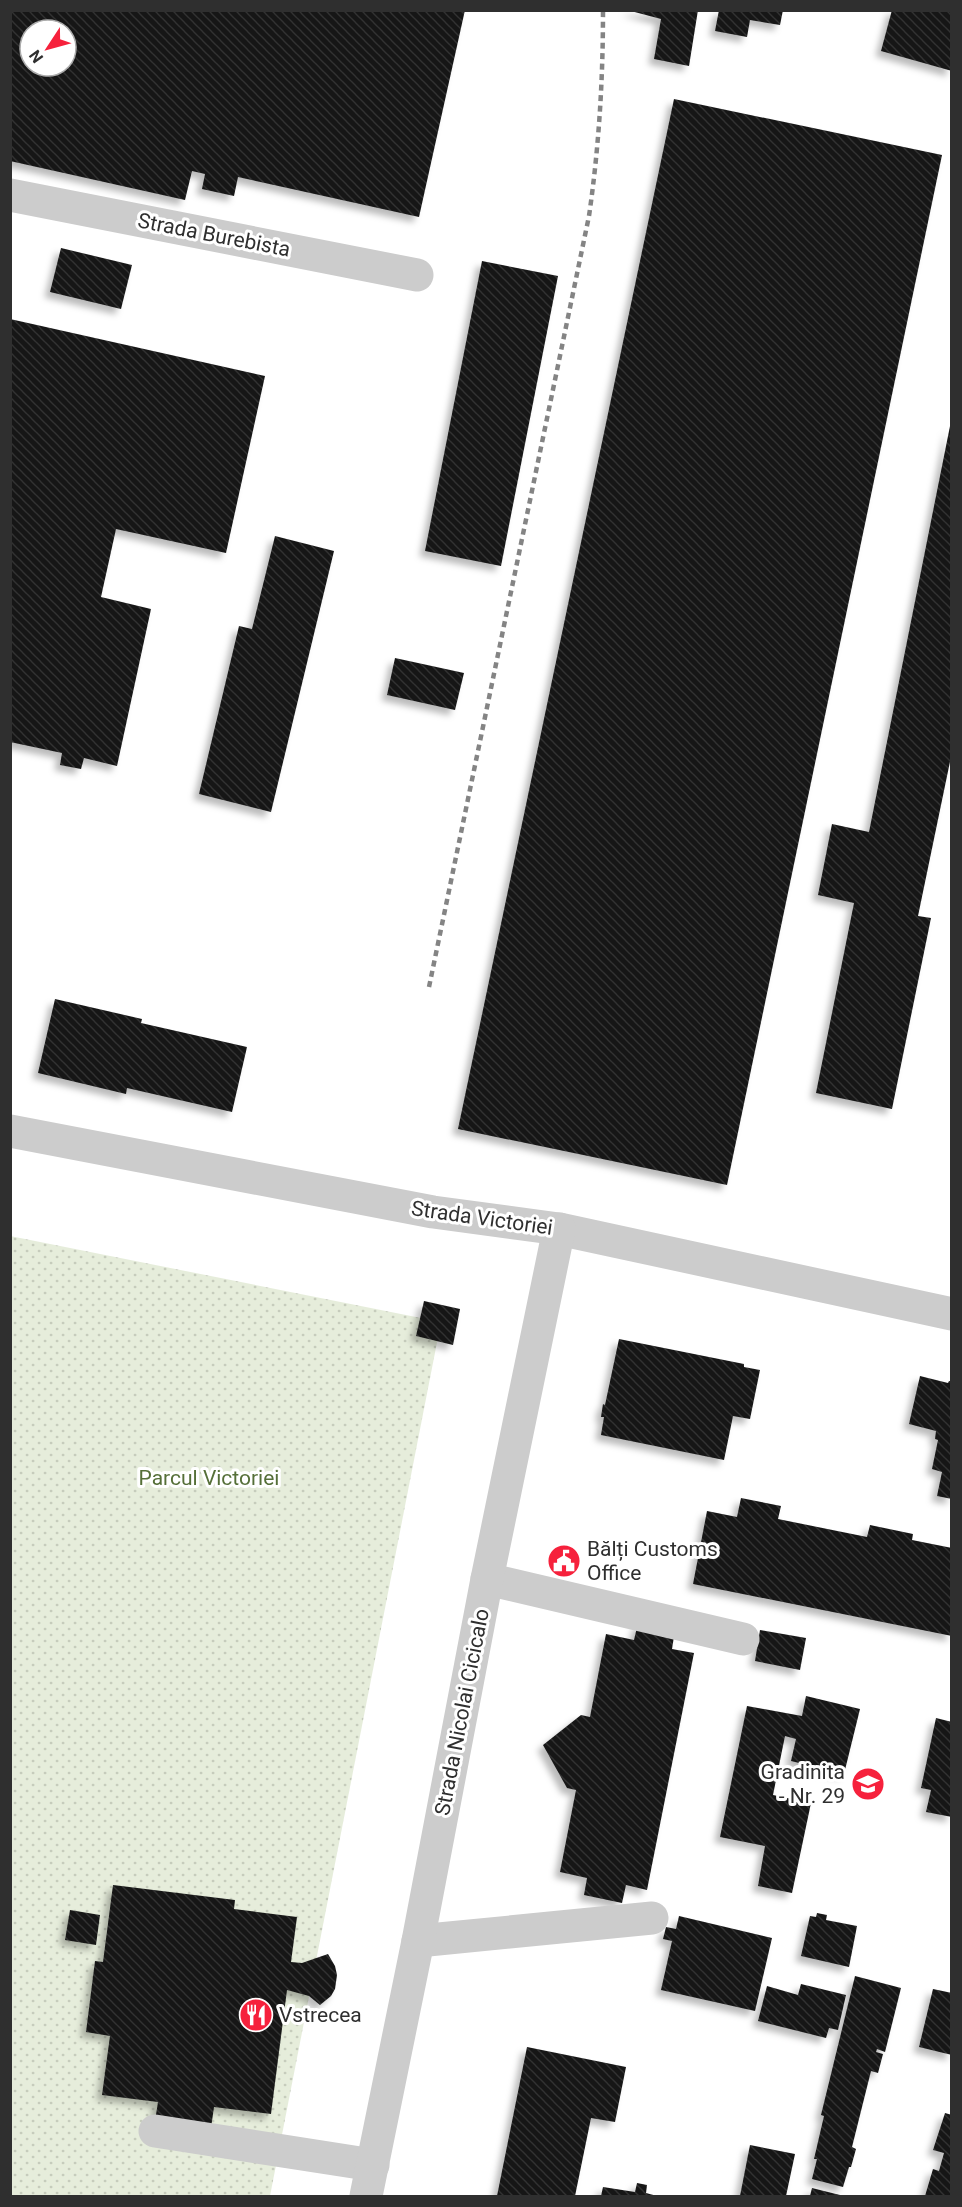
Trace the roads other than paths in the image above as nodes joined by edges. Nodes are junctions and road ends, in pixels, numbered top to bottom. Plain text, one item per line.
1 (10, 195) edge
2 (417, 275) dead end
3 (10, 1131) edge
4 (559, 1229) junction
5 (951, 1314) edge
6 (487, 1579) junction
7 (743, 1639) dead end
8 (652, 1918) dead end
9 (418, 1941) junction
10 (155, 2130) dead end
11 (369, 2181) edge

1 - 2 street, Strada Burebista
3 - 4 street, Strada Victoriei
4 - 5 street, Strada Victoriei
4 - 6 street, Strada Nicolai Cicicalo
6 - 7 street
6 - 9 street, Strada Nicolai Cicicalo
8 - 9 street
9 - 11 street, Strada Nicolai Cicicalo
10 - 11 street

